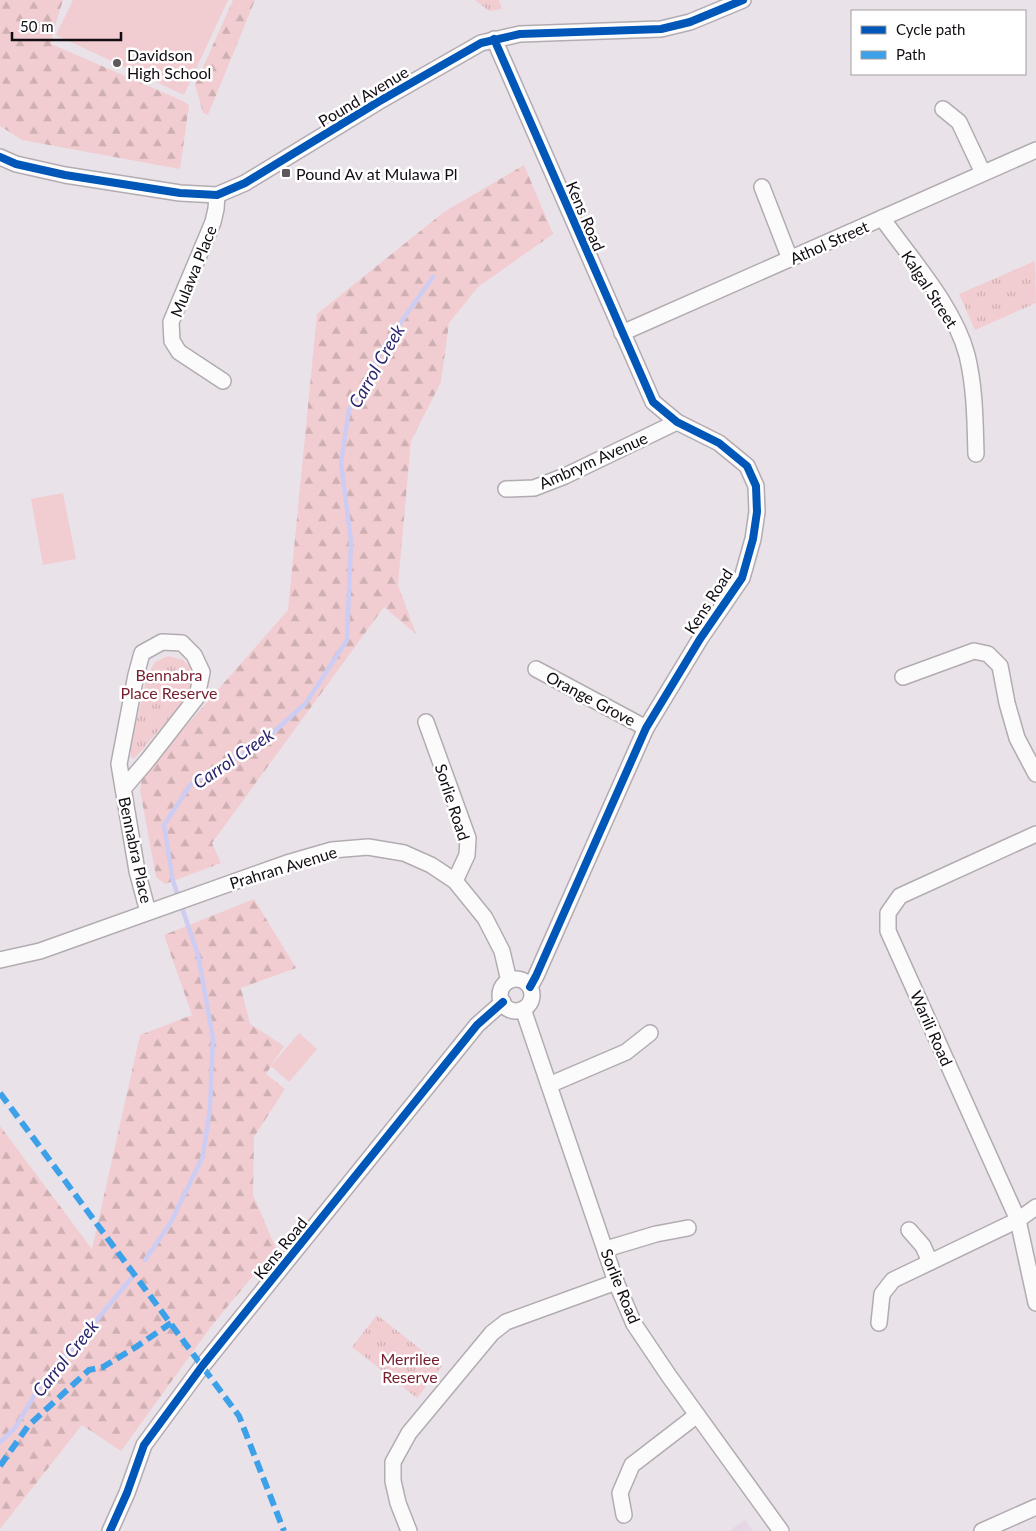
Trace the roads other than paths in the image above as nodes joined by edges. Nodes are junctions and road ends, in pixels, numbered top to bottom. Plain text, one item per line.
1 (743, 0) edge
2 (494, 39) junction
3 (943, 109) dead end
4 (1036, 150) edge
5 (0, 157) edge
6 (983, 172) junction
7 (762, 187) dead end
8 (217, 195) junction
9 (882, 218) junction
10 (790, 259) junction
11 (622, 333) junction
12 (223, 382) dead end
13 (678, 422) junction
14 (976, 454) dead end
15 (506, 489) dead end
16 (536, 669) dead end
17 (904, 676) dead end
18 (426, 722) dead end
19 (646, 728) junction
20 (1036, 774) edge
21 (123, 789) junction
22 (1036, 834) edge
23 (455, 881) junction
24 (148, 912) junction
25 (0, 960) edge
26 (510, 981) junction
27 (530, 987) junction
28 (502, 1002) junction
29 (523, 1009) junction
30 (650, 1033) dead end
31 (549, 1085) junction
32 (1036, 1207) edge
33 (1018, 1220) junction
34 (688, 1228) dead end
35 (909, 1230) dead end
36 (606, 1249) junction
37 (930, 1262) junction
38 (616, 1282) junction
39 (1036, 1303) edge
40 (879, 1323) dead end
41 (697, 1415) junction
42 (1036, 1507) edge
43 (624, 1515) dead end
44 (1005, 1526) edge
45 (110, 1531) edge
46 (409, 1531) edge
47 (781, 1531) edge
48 (982, 1531) edge

1 - 2 street, Pound Avenue
2 - 8 street, Pound Avenue
2 - 11 street, Kens Road
3 - 6 street
4 - 6 street, Athol Street
5 - 8 street, Pound Avenue
6 - 9 street, Athol Street
7 - 10 street
8 - 12 street, Mulawa Place
9 - 10 street, Athol Street
9 - 14 street, Kalgal Street
10 - 11 street, Athol Street
11 - 13 street, Kens Road
13 - 15 street, Ambrym Avenue
13 - 19 street, Kens Road
16 - 19 street, Orange Grove
17 - 20 street
18 - 23 street, Sorlie Road
19 - 27 street, Kens Road
21 - 21 street, Bennabra Place
21 - 24 street, Bennabra Place
22 - 33 street, Warili Road
23 - 24 street, Prahran Avenue
23 - 26 street, Prahran Avenue
24 - 25 street, Prahran Avenue
26 - 27 street
26 - 28 street
27 - 29 street
28 - 29 street
28 - 45 street, Kens Road
29 - 31 street, Sorlie Road
30 - 31 street
31 - 36 street, Sorlie Road
32 - 33 street
33 - 37 street
33 - 39 street, Warili Road
34 - 36 street
35 - 37 street
36 - 38 street, Sorlie Road
37 - 40 street
38 - 41 street, Sorlie Road
38 - 46 street
41 - 43 street
41 - 47 street, Sorlie Road
42 - 44 street
44 - 48 street

